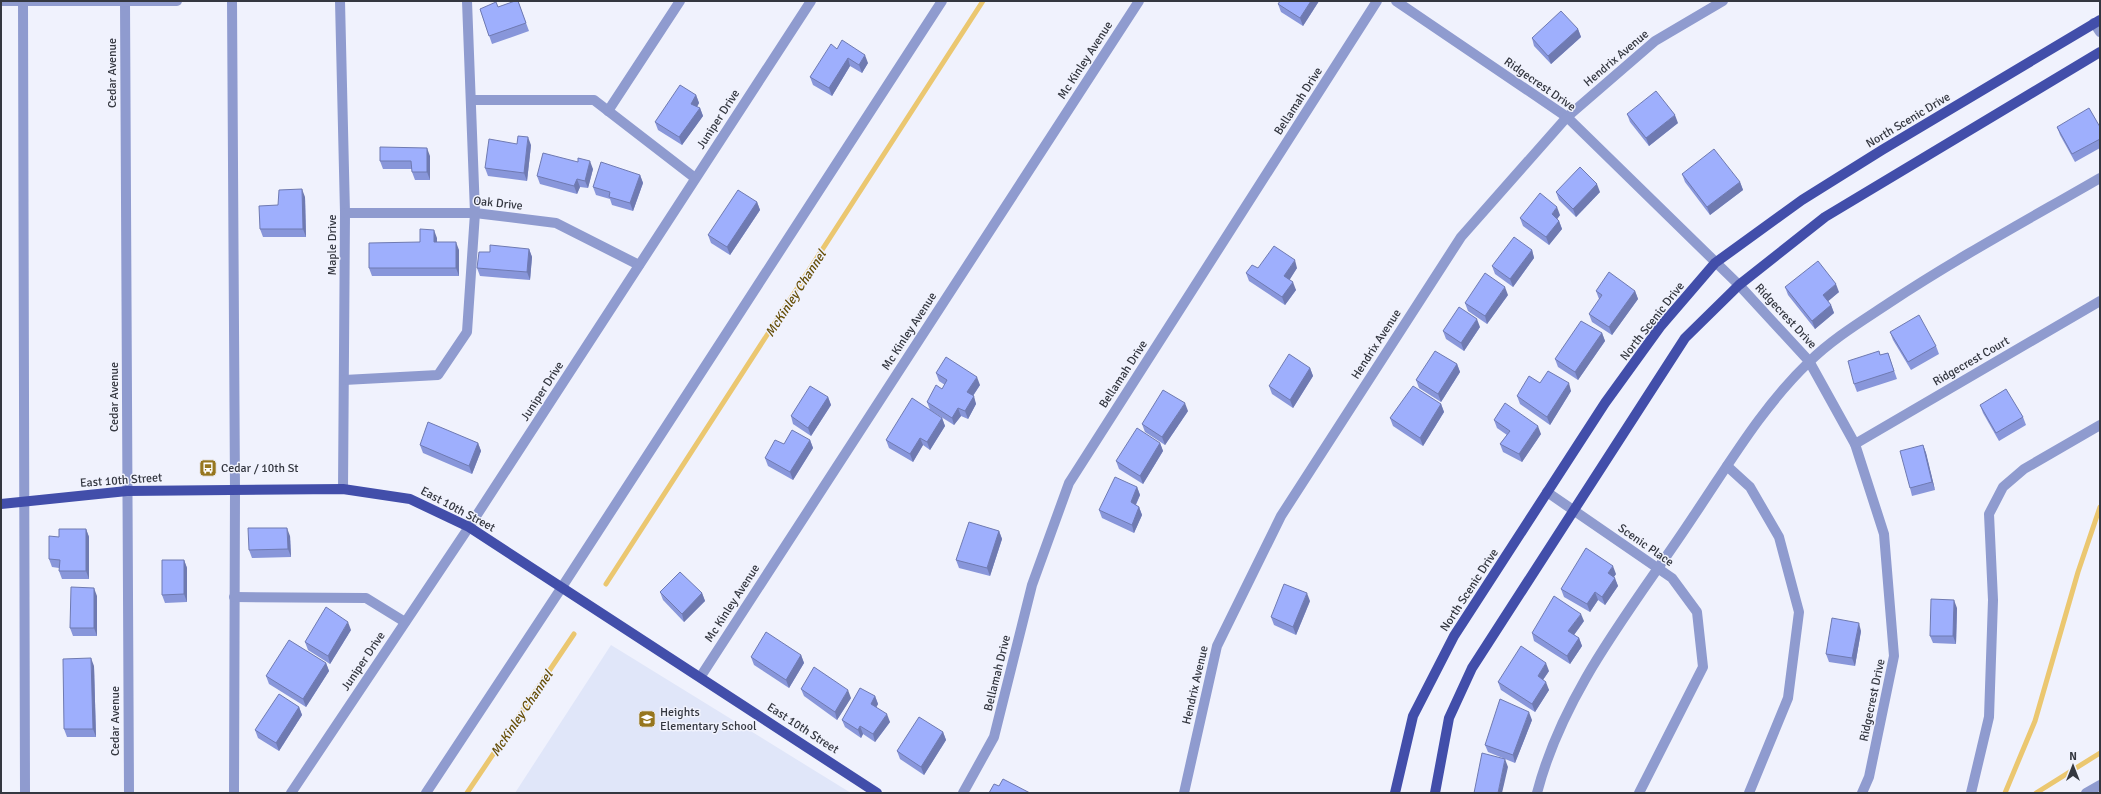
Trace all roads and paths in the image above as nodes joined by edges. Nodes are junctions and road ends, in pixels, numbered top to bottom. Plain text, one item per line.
1 (1, 1) edge
2 (177, 1) edge
3 (232, 1) edge
4 (340, 1) edge
5 (467, 1) edge
6 (680, 1) edge
7 (811, 1) edge
8 (942, 1) edge
9 (1139, 1) edge
10 (1377, 1) edge
11 (1396, 1) edge
12 (1723, 1) edge
13 (23, 2) edge
14 (125, 2) edge
15 (2097, 22) edge
16 (2100, 32) edge
17 (2100, 52) edge
18 (471, 100) junction
19 (608, 111) junction
20 (1567, 117) junction
21 (696, 178) junction
22 (2100, 178) edge
23 (345, 213) junction
24 (475, 213) junction
25 (1715, 263) junction
26 (639, 265) junction
27 (1739, 285) junction
28 (2100, 301) edge
29 (1809, 361) junction
30 (344, 380) junction
31 (2100, 425) edge
32 (1855, 444) junction
33 (1727, 466) junction
34 (343, 489) junction
35 (235, 490) junction
36 (127, 491) junction
37 (1547, 492) junction
38 (25, 501) junction
39 (1, 504) edge
40 (1574, 510) junction
41 (469, 527) junction
42 (1657, 568) junction
43 (562, 587) junction
44 (234, 597) junction
45 (405, 622) junction
46 (701, 676) junction
47 (2100, 785) edge
48 (25, 793) edge
49 (128, 793) edge
50 (234, 793) edge
51 (291, 793) edge
52 (426, 793) edge
53 (877, 793) edge
54 (963, 793) edge
55 (1184, 793) edge
56 (1395, 793) edge
57 (1435, 793) edge
58 (1537, 793) edge
59 (1639, 793) edge
60 (1749, 793) edge
61 (1862, 793) edge
62 (1971, 793) edge
63 (2086, 793) edge

1 - 13 street
2 - 14 street
3 - 35 street
4 - 23 street, Maple Drive
5 - 18 street
6 - 19 street
7 - 21 street, Juniper Drive
8 - 43 street
9 - 46 street, Mc Kinley Avenue
10 - 54 street, Bellamah Drive
11 - 20 street, Ridgecrest Drive
12 - 20 street, Hendrix Avenue
13 - 14 street
13 - 38 street
14 - 36 street, Cedar Avenue
15 - 16 street
15 - 25 main road, North Scenic Drive
17 - 27 main road
18 - 19 street
18 - 24 street
19 - 21 street
20 - 25 street, Ridgecrest Drive
20 - 55 street, Hendrix Avenue
21 - 26 street, Juniper Drive
22 - 29 street
23 - 24 street, Oak Drive
23 - 30 street, Maple Drive
24 - 26 street, Oak Drive
24 - 30 street
25 - 27 street, Ridgecrest Drive
25 - 37 main road, North Scenic Drive
26 - 41 street, Juniper Drive
27 - 29 street, Ridgecrest Drive
27 - 40 main road
28 - 32 street, Ridgecrest Court
29 - 32 street, Ridgecrest Drive
29 - 33 street
30 - 34 street, Maple Drive
31 - 62 street
32 - 61 street, Ridgecrest Drive
33 - 42 street
33 - 60 street
34 - 35 main road, East 10th Street
34 - 41 main road, East 10th Street
35 - 36 main road, East 10th Street
35 - 44 street
36 - 38 main road, East 10th Street
36 - 49 street, Cedar Avenue
37 - 40 street, Scenic Place
37 - 56 main road, North Scenic Drive
38 - 39 main road, East 10th Street
38 - 48 street
40 - 42 street, Scenic Place
40 - 57 main road
41 - 43 main road, East 10th Street
41 - 45 street, Juniper Drive
42 - 58 street
42 - 59 street, Scenic Place
43 - 46 main road, East 10th Street
43 - 52 street
44 - 45 street
44 - 50 street
45 - 51 street, Juniper Drive
46 - 53 main road, East 10th Street
47 - 63 street

